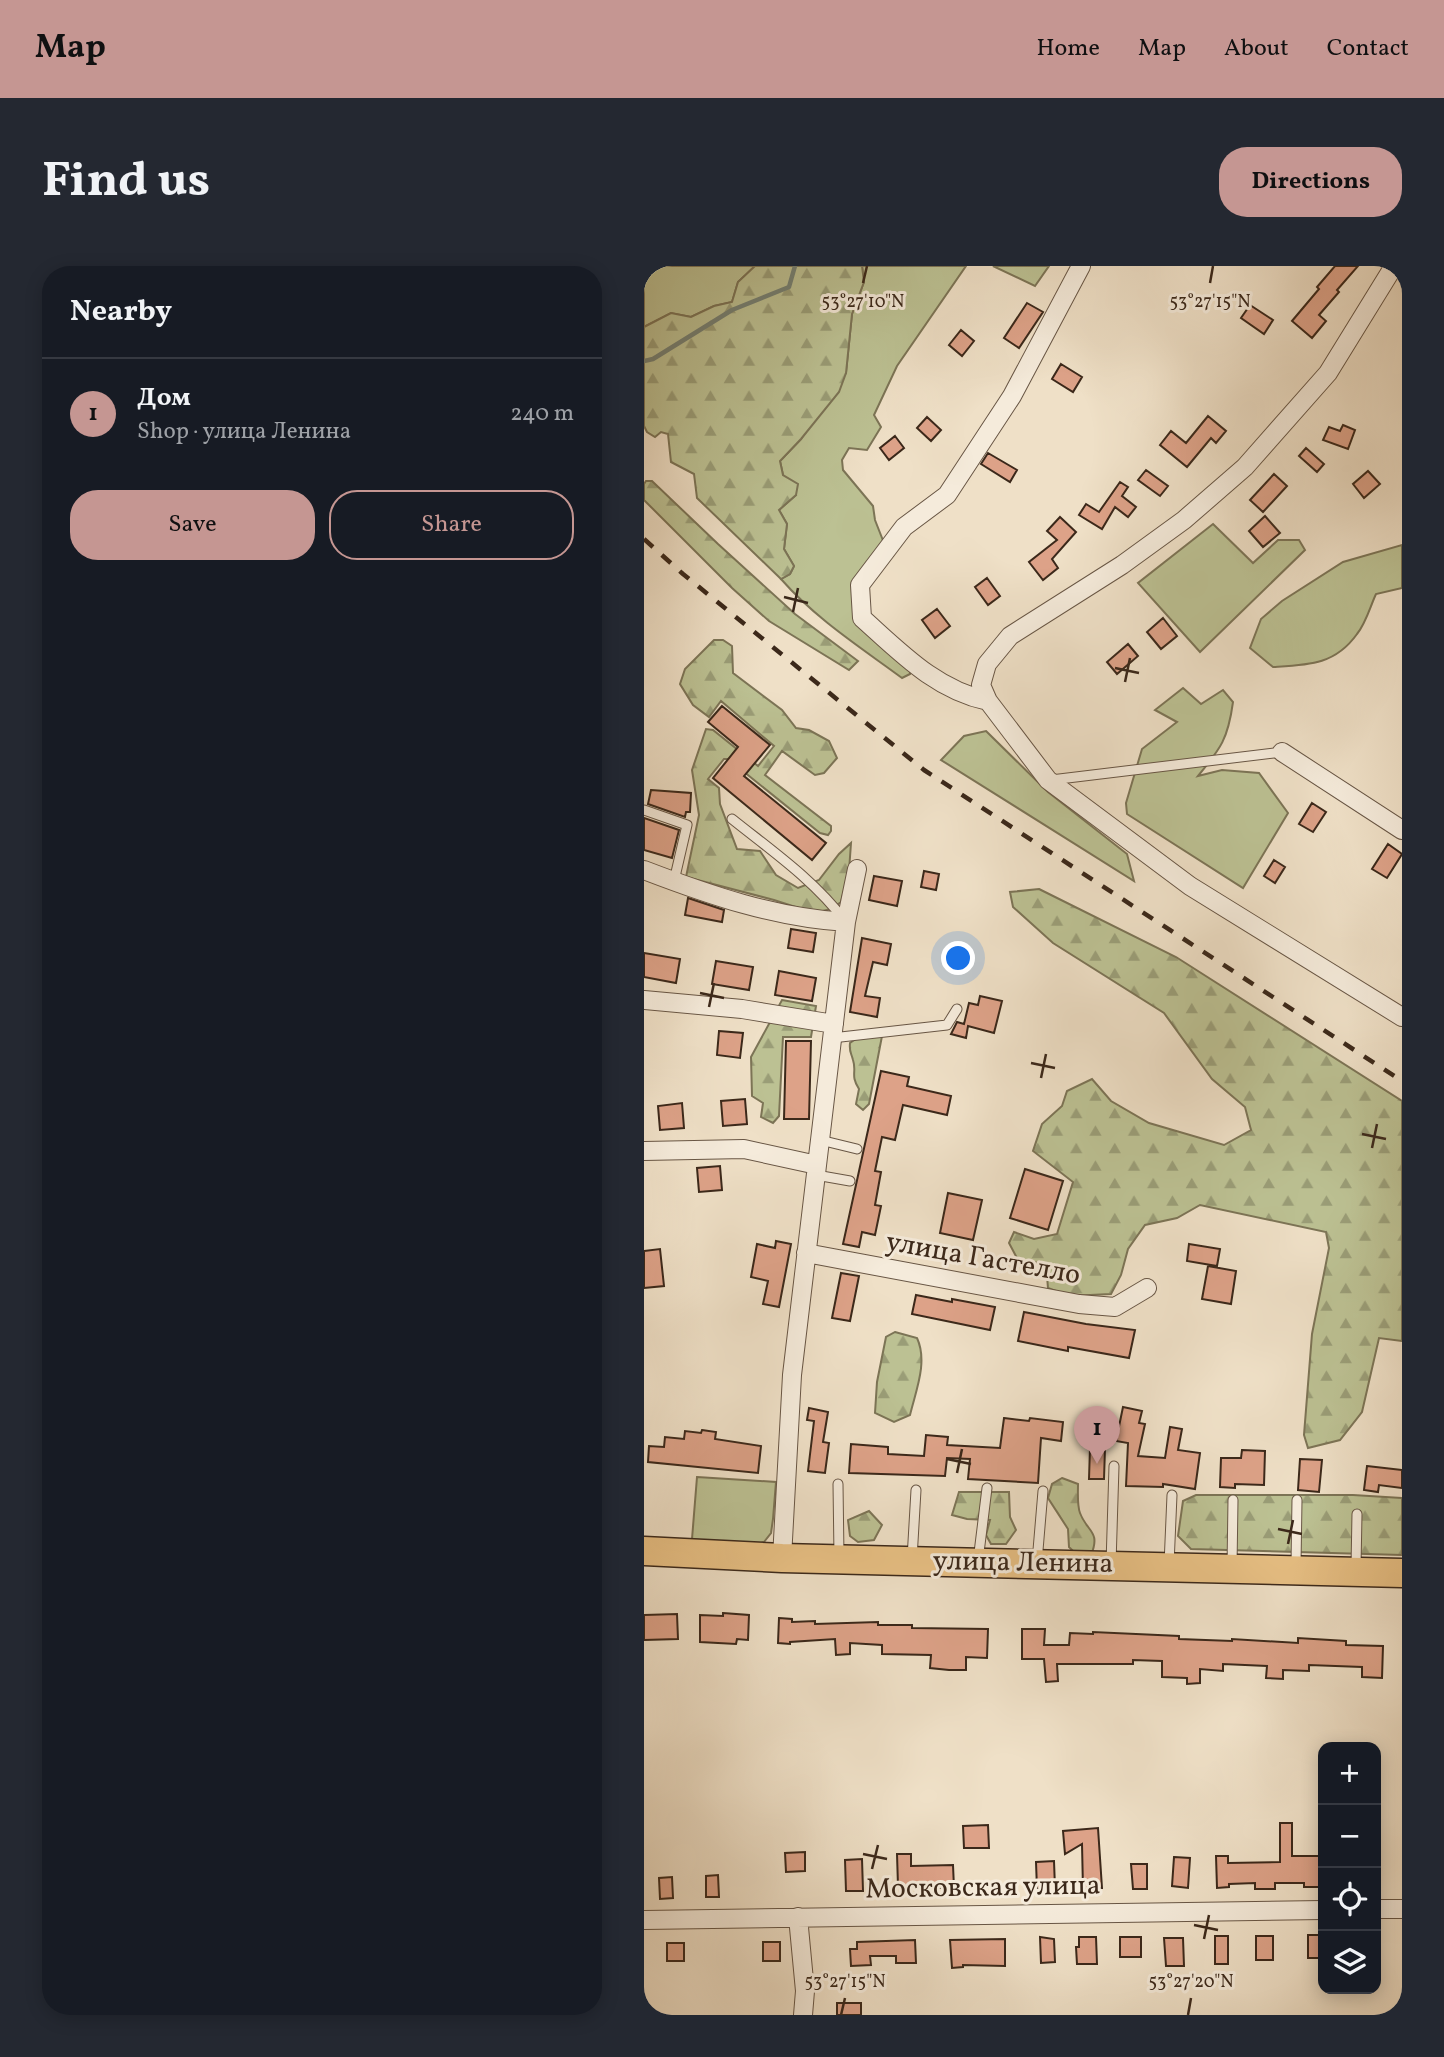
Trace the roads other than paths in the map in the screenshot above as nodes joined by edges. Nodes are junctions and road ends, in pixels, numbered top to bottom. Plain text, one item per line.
1 (1081, 266) edge
2 (1394, 266) edge
3 (988, 701) junction
4 (1282, 752) joint
5 (1048, 780) junction
6 (644, 810) edge
7 (732, 819) dead end
8 (1402, 830) edge
9 (857, 869) dead end
10 (644, 870) edge
11 (674, 881) junction
12 (846, 922) junction
13 (644, 1000) edge
14 (957, 1009) dead end
15 (1402, 1017) edge
16 (833, 1031) junction
17 (820, 1140) junction
18 (857, 1149) dead end
19 (644, 1151) edge
20 (816, 1170) junction
21 (850, 1181) dead end
22 (806, 1253) junction
23 (1147, 1288) dead end
24 (1114, 1466) dead end
25 (838, 1484) dead end
26 (988, 1488) dead end
27 (916, 1490) dead end
28 (1043, 1492) dead end
29 (1172, 1495) dead end
30 (1233, 1500) dead end
31 (1297, 1500) dead end
32 (1357, 1514) dead end
33 (644, 1550) edge
34 (782, 1558) junction
35 (839, 1559) junction
36 (912, 1561) junction
37 (978, 1562) junction
38 (1037, 1564) junction
39 (1111, 1566) junction
40 (1168, 1567) junction
41 (1232, 1569) junction
42 (1295, 1570) junction
43 (1356, 1572) junction
44 (1402, 1573) edge
45 (1381, 1909) edge
46 (1402, 1909) edge
47 (1318, 1910) edge
48 (798, 1917) junction
49 (644, 1920) edge
50 (803, 2015) edge

1 - 3 street
2 - 3 street
3 - 5 street
4 - 5 lane
4 - 8 street
5 - 15 street
6 - 11 lane
7 - 12 lane
9 - 12 street
10 - 11 street
11 - 12 street
12 - 16 street
13 - 16 street
14 - 16 lane
16 - 17 street
17 - 18 lane
17 - 20 street
19 - 20 street
20 - 21 lane
20 - 22 street
22 - 23 street, улица Гастелло
22 - 34 street
24 - 39 lane
25 - 35 lane
26 - 37 lane
27 - 36 lane
28 - 38 lane
29 - 40 lane
30 - 41 lane
31 - 42 lane
32 - 43 lane
33 - 34 main road, улица Ленина
34 - 35 main road, улица Ленина
35 - 36 main road, улица Ленина
36 - 37 main road, улица Ленина
37 - 38 main road, улица Ленина
38 - 39 main road, улица Ленина
39 - 40 main road, улица Ленина
40 - 41 main road, улица Ленина
41 - 42 main road, улица Ленина
42 - 43 main road, улица Ленина
43 - 44 main road, улица Ленина
45 - 46 street
47 - 48 street, Московская улица
48 - 49 street, Московская улица
48 - 50 street

